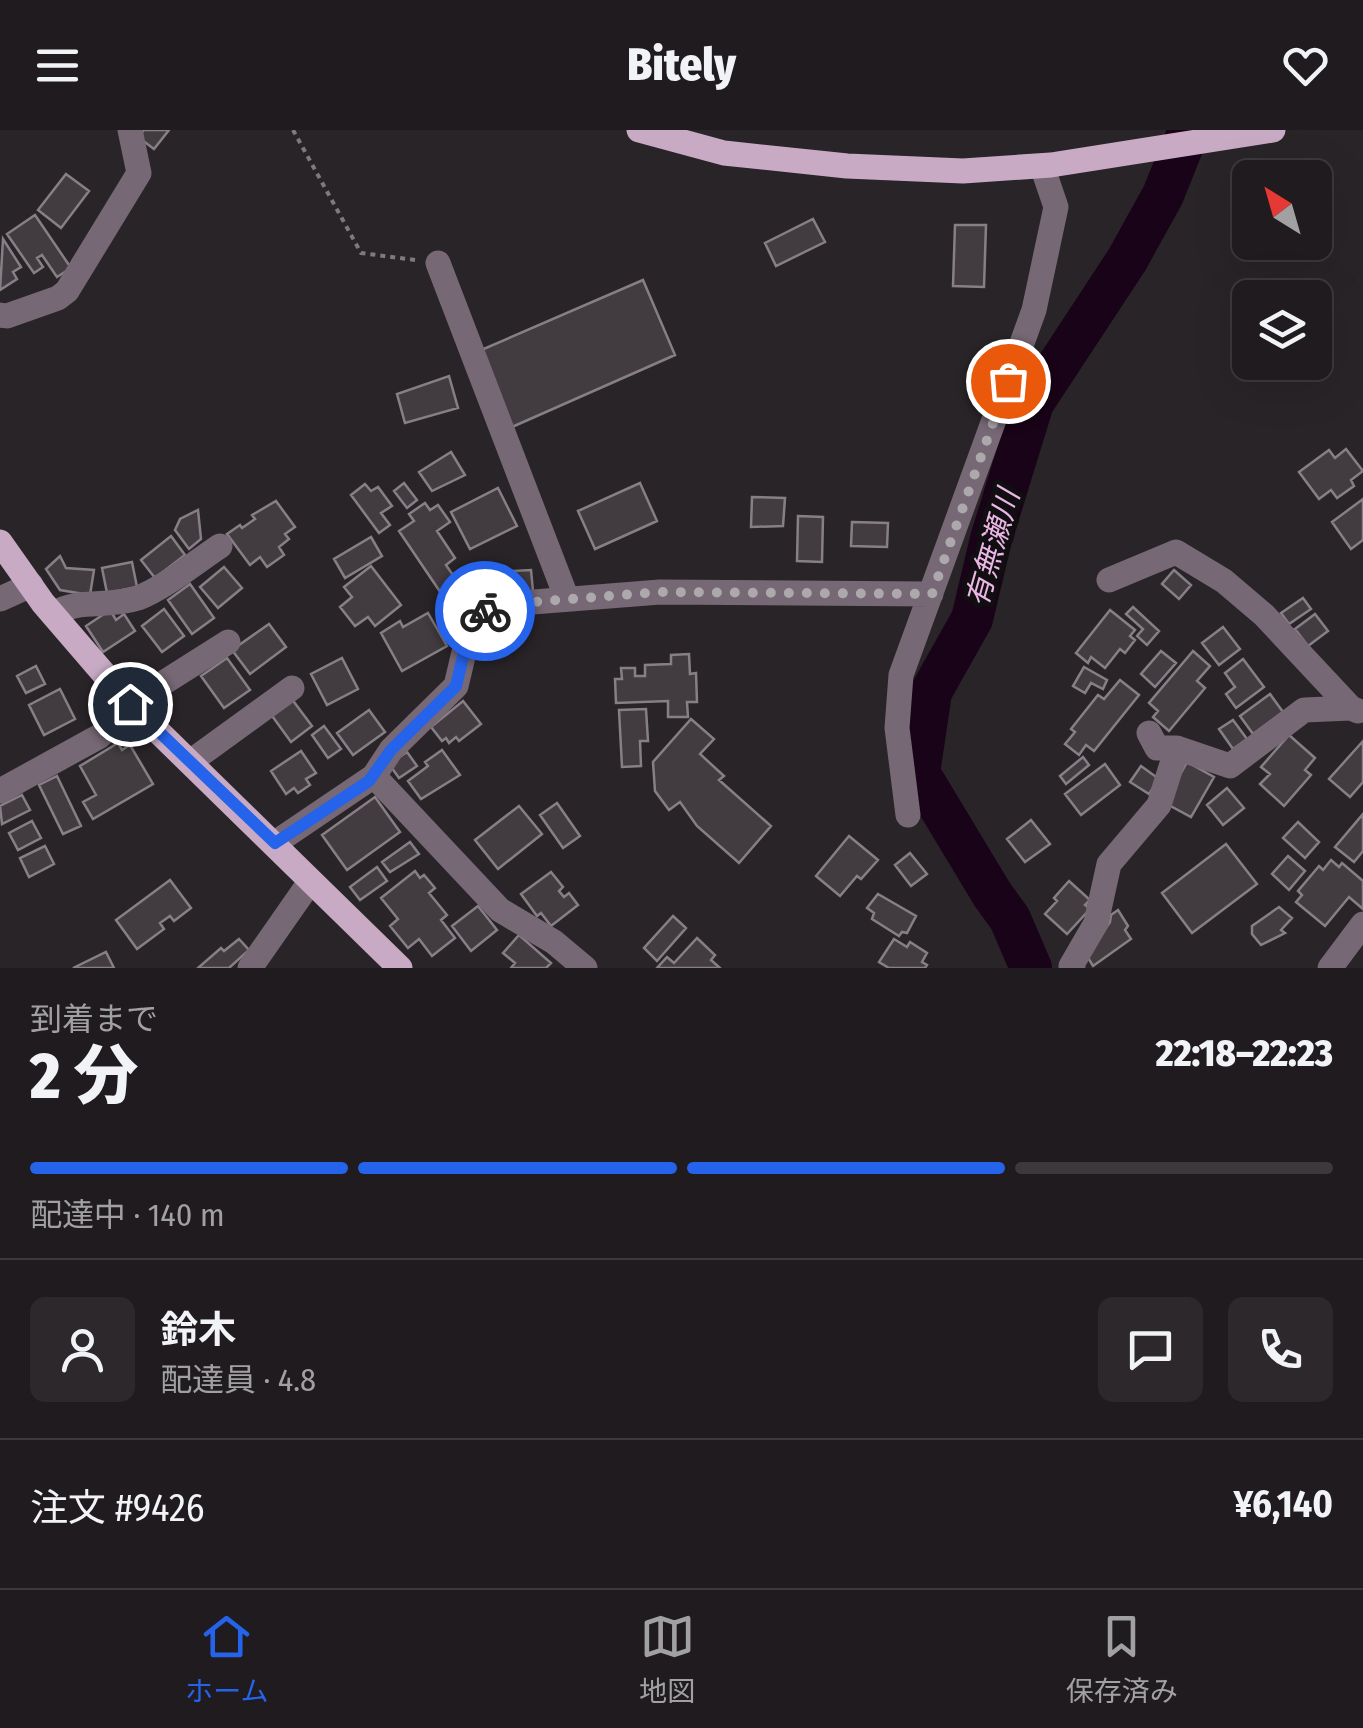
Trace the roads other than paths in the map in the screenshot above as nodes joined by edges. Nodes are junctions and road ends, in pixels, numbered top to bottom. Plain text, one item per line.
1 (130, 130) edge
2 (639, 130) edge
3 (1273, 130) edge
4 (1047, 166) junction
5 (438, 262) road end
6 (0, 315) edge
7 (0, 542) edge
8 (220, 546) dead end
9 (1109, 580) dead end
10 (31, 585) junction
11 (932, 594) junction
12 (0, 599) edge
13 (568, 599) junction
14 (53, 614) junction
15 (228, 642) dead end
16 (292, 688) dead end
17 (130, 704) junction
18 (1357, 711) edge
19 (1149, 733) dead end
20 (1178, 748) junction
21 (190, 762) junction
22 (374, 776) junction
23 (0, 790) edge
24 (908, 814) dead end
25 (275, 843) junction
26 (310, 882) junction
27 (1359, 937) edge
28 (250, 968) edge
29 (400, 968) edge
30 (584, 968) edge
31 (1072, 968) edge
32 (1330, 968) edge

1 - 6 street
2 - 4 main road
3 - 4 main road
4 - 11 street
5 - 13 street
7 - 10 main road
8 - 14 street
9 - 18 street
10 - 12 street
10 - 14 main road
11 - 13 street
11 - 24 street
13 - 22 street
14 - 17 main road
15 - 17 street
16 - 21 street
17 - 21 main road
17 - 23 street
18 - 20 street
19 - 20 street
20 - 31 street
21 - 25 main road
22 - 25 street
22 - 30 street
25 - 26 main road
26 - 28 street
26 - 29 main road
27 - 32 street

